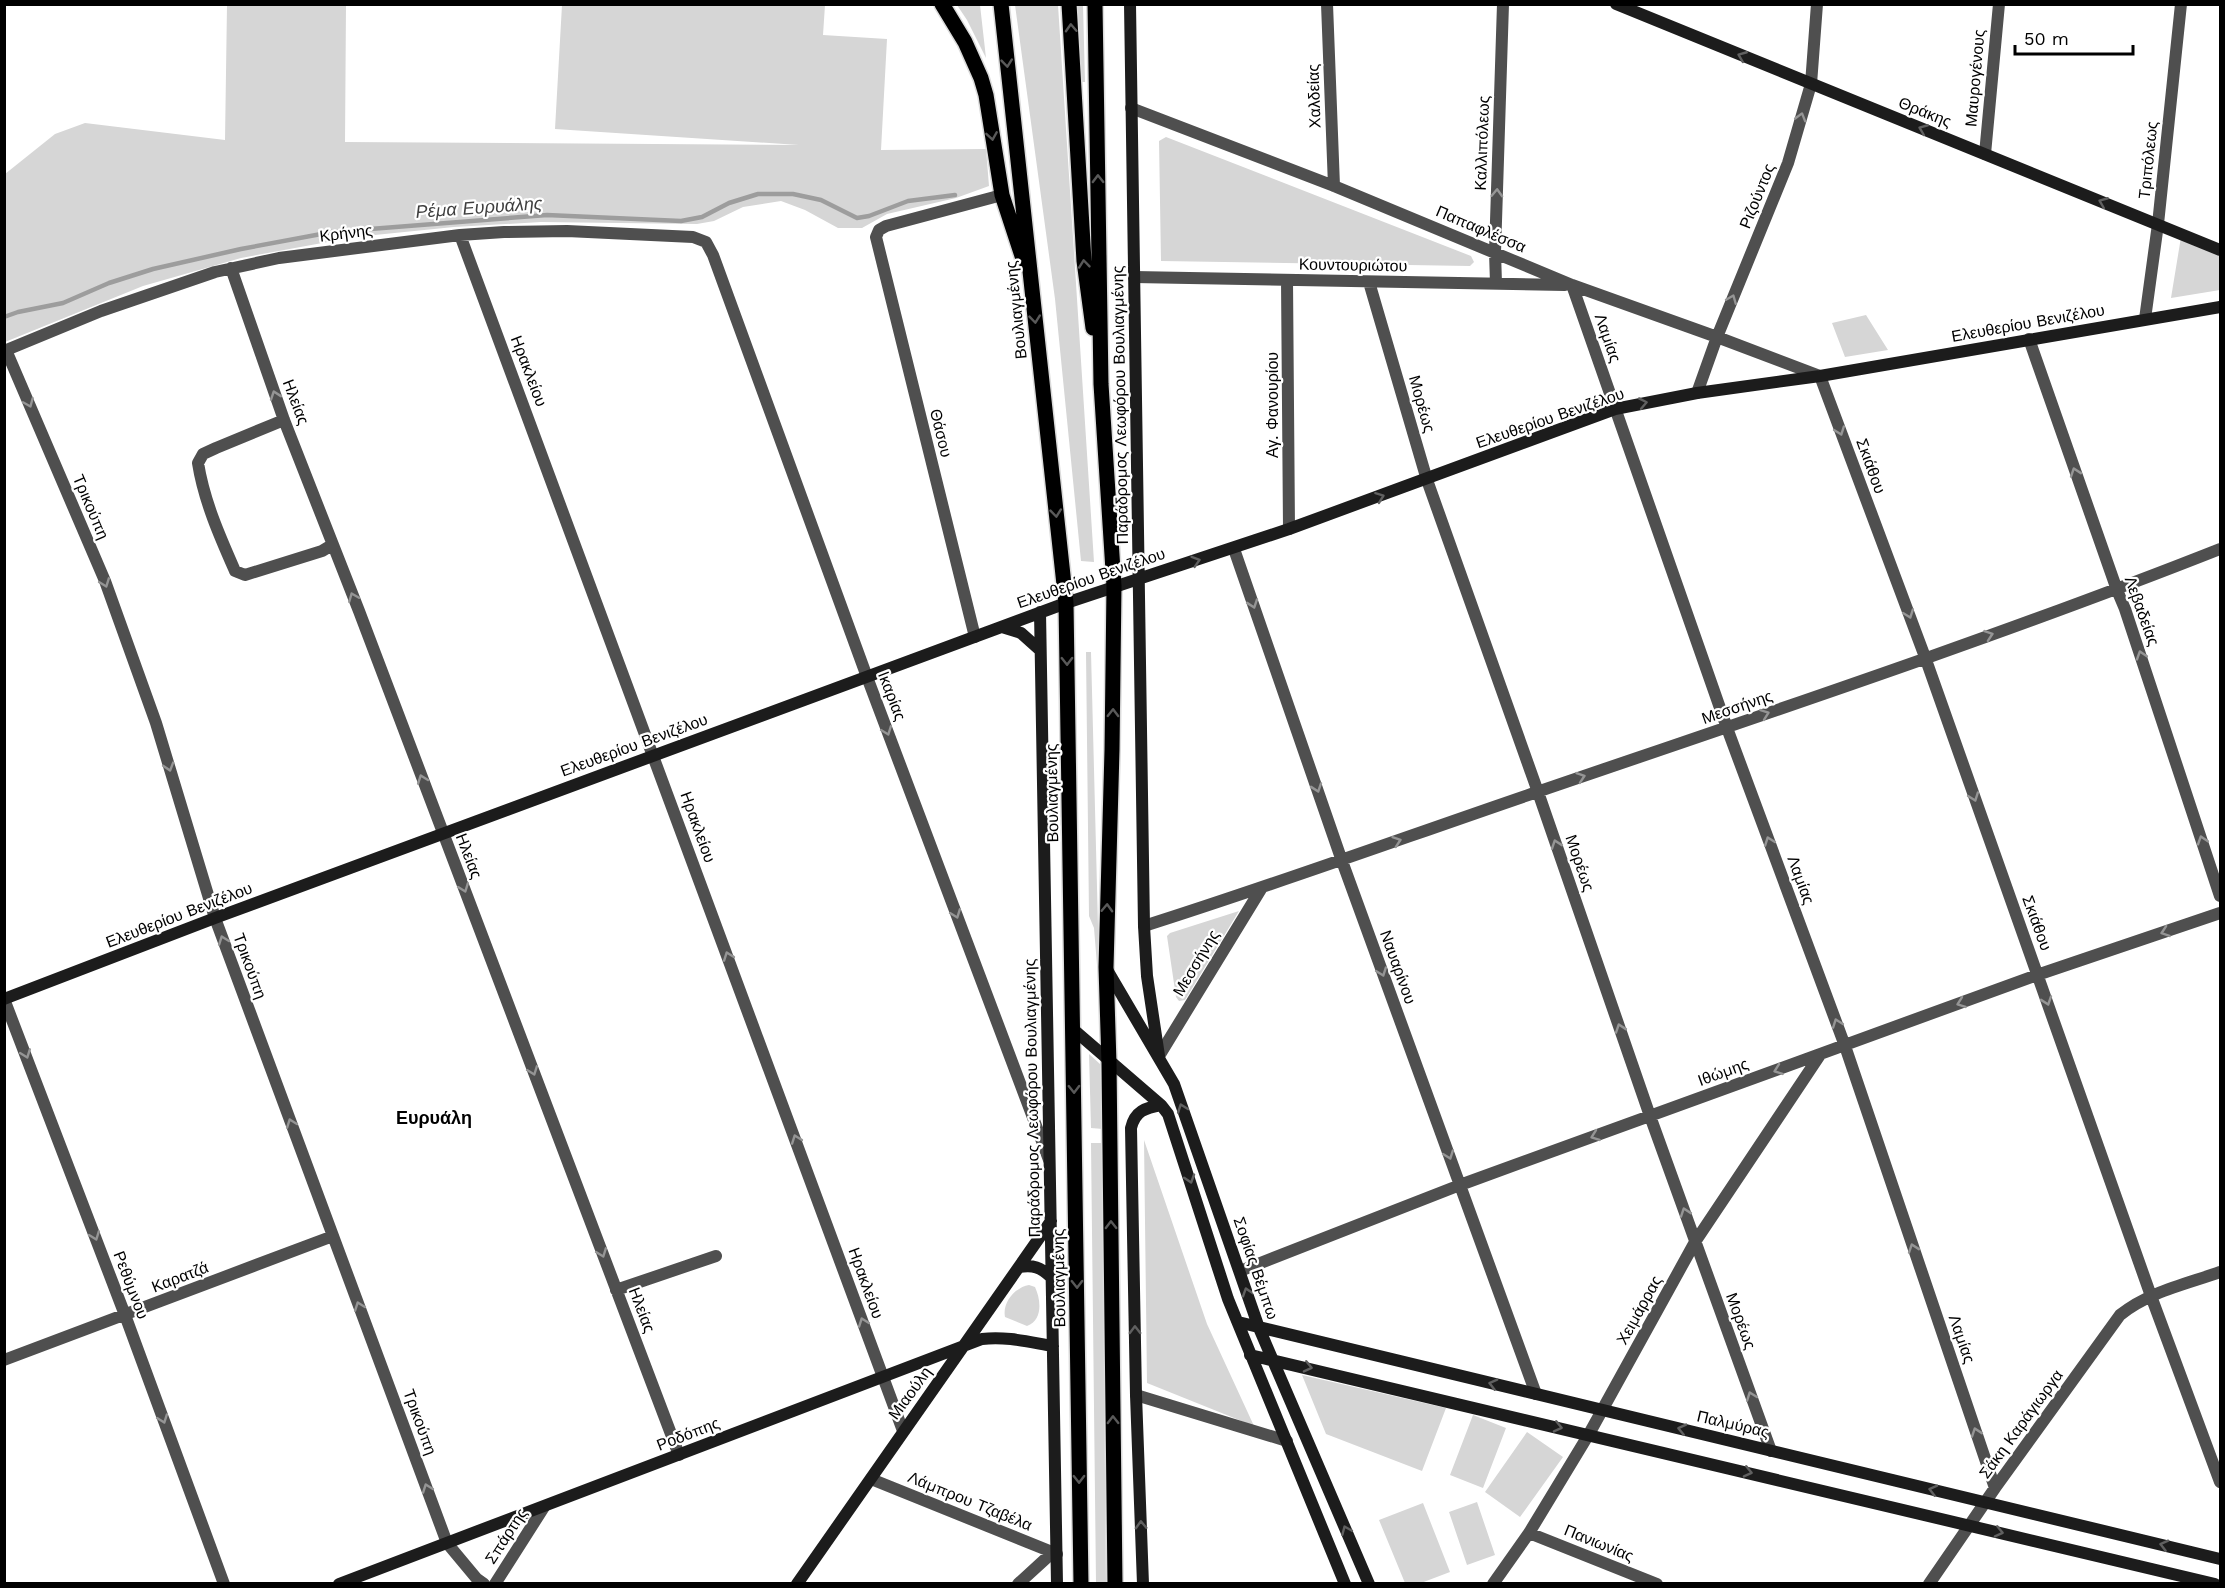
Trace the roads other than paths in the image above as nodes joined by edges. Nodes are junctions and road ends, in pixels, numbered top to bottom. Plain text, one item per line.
1 (942, 4) edge
2 (1001, 4) edge
3 (1070, 4) edge
4 (1095, 4) edge
5 (1130, 4) edge
6 (1327, 4) edge
7 (1503, 4) edge
8 (1616, 4) edge
9 (1817, 4) edge
10 (1999, 4) edge
11 (2181, 4) edge
12 (1810, 84) junction
13 (1131, 108) junction
14 (1985, 154) junction
15 (1334, 186) junction
16 (1002, 195) junction
17 (2158, 224) junction
18 (460, 235) junction
19 (706, 242) joint
20 (2220, 250) edge
21 (1495, 252) junction
22 (231, 268) junction
23 (1134, 278) junction
24 (1287, 280) junction
25 (1369, 282) junction
26 (1496, 283) junction
27 (1572, 285) junction
28 (1032, 290) junction
29 (2220, 307) edge
30 (2145, 319) junction
31 (1717, 336) junction
32 (2029, 339) junction
33 (5, 350) edge
34 (1820, 376) junction
35 (1101, 384) junction
36 (1697, 393) junction
37 (1615, 409) junction
38 (284, 420) junction
39 (1427, 480) junction
40 (1289, 529) junction
41 (332, 545) junction
42 (1234, 549) junction
43 (2220, 549) edge
44 (1140, 578) junction
45 (1114, 586) junction
46 (2117, 590) junction
47 (1066, 603) junction
48 (1040, 612) junction
49 (1002, 627) junction
50 (975, 637) junction
51 (1040, 650) junction
52 (1925, 657) junction
53 (867, 676) junction
54 (1726, 728) junction
55 (654, 755) junction
56 (1538, 792) junction
57 (443, 834) junction
58 (1342, 861) junction
59 (1262, 889) junction
60 (2220, 896) edge
61 (2220, 913) edge
62 (215, 918) junction
63 (1144, 926) junction
64 (1106, 967) junction
65 (2037, 975) junction
66 (5, 999) edge
67 (1074, 1030) junction
68 (1845, 1046) junction
69 (1820, 1055) junction
70 (1158, 1056) junction
71 (1109, 1063) junction
72 (1161, 1105) junction
73 (1650, 1116) junction
74 (1050, 1161) junction
75 (1460, 1185) junction
76 (1050, 1221) junction
77 (333, 1236) junction
78 (1695, 1242) junction
79 (716, 1256) dead end
80 (1019, 1267) junction
81 (1240, 1271) junction
82 (2220, 1272) edge
83 (1051, 1277) junction
84 (616, 1290) junction
85 (2151, 1296) junction
86 (125, 1315) junction
87 (1238, 1322) junction
88 (1259, 1328) junction
89 (964, 1346) junction
90 (1053, 1346) junction
91 (1250, 1354) junction
92 (1273, 1359) junction
93 (4, 1360) edge
94 (883, 1377) junction
95 (1536, 1394) junction
96 (1136, 1395) junction
97 (1603, 1410) junction
98 (903, 1431) junction
99 (1589, 1434) junction
100 (1287, 1441) junction
101 (1771, 1450) junction
102 (679, 1455) junction
103 (871, 1479) junction
104 (2220, 1482) edge
105 (1995, 1488) junction
106 (1986, 1502) junction
107 (544, 1507) junction
108 (1970, 1525) junction
109 (1529, 1533) junction
110 (447, 1543) junction
111 (1055, 1553) junction
112 (2220, 1559) edge
113 (224, 1584) edge
114 (339, 1584) edge
115 (484, 1584) edge
116 (495, 1584) edge
117 (797, 1584) edge
118 (1018, 1584) edge
119 (1057, 1584) edge
120 (1081, 1584) edge
121 (1115, 1584) edge
122 (1143, 1584) edge
123 (1345, 1584) edge
124 (1369, 1584) edge
125 (1493, 1584) edge
126 (1657, 1584) edge
127 (1929, 1584) edge
128 (2215, 1584) edge

1 -> 16 main road
2 -> 28 main road, Βουλιαγμένης
35 -> 3 main road
35 -> 4 main road
5 - 13 street, Παράδρομος Λεωφόρου Βουλιαγμένης
6 - 15 street, Χαλδείας
21 -> 7 street, Καλλιπόλεως
12 -> 8 street, Θράκης
9 - 12 street, Ριζούντος
10 - 14 street, Μαυρογένους
11 - 17 street, Τριπόλεως
14 -> 12 street, Θράκης
31 -> 12 street, Ριζούντος
13 - 15 street, Παπαφλέσσα
13 - 23 street, Παράδρομος Λεωφόρου Βουλιαγμένης
17 -> 14 street, Θράκης
15 - 21 street, Παπαφλέσσα
16 - 28 main road
16 - 50 street, Θάσου
17 - 20 street, Θράκης
17 - 30 street, Τριπόλεως
18 - 19 street, Κρήνης
18 - 22 street, Κρήνης
18 - 55 street, Ηρακλείου
19 - 53 street, Ικαρίας
21 - 26 street, Καλλιπόλεως
21 - 27 street, Παπαφλέσσα
22 - 33 street, Κρήνης
38 -> 22 street, Ηλείας
23 - 24 street, Κουντουριώτου
23 - 44 street, Παράδρομος Λεωφόρου Βουλιαγμένης
24 - 25 street, Κουντουριώτου
24 - 40 street, Αγ. Φανουρίου
25 - 26 street, Κουντουριώτου
25 - 39 street, Μορέως
26 - 27 street, Κουντουριώτου
27 - 31 street, Παπαφλέσσα
27 - 37 street, Λαμίας
28 -> 47 main road, Βουλιαγμένης
29 - 30 street, Ελευθερίου Βενιζέλου
30 - 32 street, Ελευθερίου Βενιζέλου
31 - 34 street, Παπαφλέσσα
31 - 36 street, Ριζούντος
32 - 34 street, Ελευθερίου Βενιζέλου
46 -> 32 street, Λεβαδείας
33 -> 62 street, Τρικούπη
34 - 36 street, Ελευθερίου Βενιζέλου
34 -> 52 street, Σκιάθου
35 - 45 main road
37 -> 36 street, Ελευθερίου Βενιζέλου
37 - 39 street, Ελευθερίου Βενιζέλου
37 - 54 street, Λαμίας
38 - 41 street, Ηλείας
38 - 41 street
40 -> 39 street, Ελευθερίου Βενιζέλου
39 - 56 street, Μορέως
40 - 42 street, Ελευθερίου Βενιζέλου
57 -> 41 street, Ηλείας
44 -> 42 street, Ελευθερίου Βενιζέλου
42 -> 58 street, Ναυαρίνου
43 - 46 street, Μεσσήνης
44 - 45 street, Ελευθερίου Βενιζέλου
44 - 63 street, Παράδρομος Λεωφόρου Βουλιαγμένης
45 - 47 street, Ελευθερίου Βενιζέλου
64 -> 45 main road
52 -> 46 street, Μεσσήνης
60 -> 46 street, Λεβαδείας
47 - 48 street, Ελευθερίου Βενιζέλου
47 -> 67 main road, Βουλιαγμένης
48 - 49 street, Ελευθερίου Βενιζέλου
48 - 51 street, Παράδρομος Λεωφόρου Βουλιαγμένης
49 - 50 street, Ελευθερίου Βενιζέλου
49 - 51 street
50 - 53 street, Ελευθερίου Βενιζέλου
51 - 74 street, Παράδρομος Λεωφόρου Βουλιαγμένης
54 -> 52 street, Μεσσήνης
52 -> 65 street, Σκιάθου
53 - 55 street, Ελευθερίου Βενιζέλου
53 -> 74 street, Ικαρίας
56 -> 54 street, Μεσσήνης
68 -> 54 street, Λαμίας
55 - 57 street, Ελευθερίου Βενιζέλου
94 -> 55 street, Ηρακλείου
58 -> 56 street, Μεσσήνης
73 -> 56 street, Μορέως
57 - 62 street, Ελευθερίου Βενιζέλου
57 -> 84 street, Ηλείας
58 - 59 street, Μεσσήνης
58 -> 75 street, Ναυαρίνου
59 - 63 street, Μεσσήνης
59 - 70 street, Μεσσήνης
61 -> 65 street, Ιθώμης
62 - 66 street, Ελευθερίου Βενιζέλου
77 -> 62 street, Τρικούπη
63 - 70 street, Παράδρομος Λεωφόρου Βουλιαγμένης
64 - 70 street, Σοφίας Βέμπω
64 - 71 main road
65 -> 68 street, Ιθώμης
65 -> 85 street, Σκιάθου
66 -> 86 street, Ρεθύμνου
67 - 71 street
67 -> 120 main road, Βουλιαγμένης
68 - 69 street, Ιθώμης
105 -> 68 street, Λαμίας
69 -> 73 street, Ιθώμης
69 - 78 street, Χειμάρρας
81 -> 70 street, Σοφίας Βέμπω
71 - 72 street
121 -> 71 main road
72 -> 87 street
96 -> 72 street
73 -> 75 street, Ιθώμης
78 -> 73 street, Μορέως
74 - 76 street, Παράδρομος Λεωφόρου Βουλιαγμένης
75 - 81 street, Ιθώμης
75 - 95 street, Ναυαρίνου
76 - 80 street, Μιαούλη
76 - 83 street, Παράδρομος Λεωφόρου Βουλιαγμένης
77 - 86 street, Καρατζά
110 -> 77 street, Τρικούπη
78 - 97 street, Χειμάρρας
101 -> 78 street, Μορέως
79 - 84 street
80 - 83 street
80 - 89 street, Μιαούλη
88 -> 81 street, Σοφίας Βέμπω
82 - 85 street, Σάκη Καράγιωργα
83 - 90 street, Παράδρομος Λεωφόρου Βουλιαγμένης
84 - 102 street, Ηλείας
85 - 104 street, Σκιάθου
85 - 105 street, Σάκη Καράγιωργα
86 - 93 street, Καρατζά
86 -> 113 street, Ρεθύμνου
87 - 88 street, Παλμύρας
87 - 91 street
88 - 92 street, Σοφίας Βέμπω
95 -> 88 street, Παλμύρας
89 - 90 street, Ροδόπης
89 - 94 street, Ροδόπης
89 - 98 street, Μιαούλη
90 - 111 street, Παράδρομος Λεωφόρου Βουλιαγμένης
91 - 92 street
91 - 100 street
92 -> 99 street
124 -> 92 street, Σοφίας Βέμπω
94 - 98 street, Ηρακλείου
94 - 102 street, Ροδόπης
95 - 97 street, Παλμύρας
96 - 100 street
122 -> 96 street
97 - 99 street, Χειμάρρας
101 -> 97 street, Παλμύρας
98 - 103 street, Μιαούλη
99 -> 108 street
99 - 109 street, Χειμάρρας
100 - 123 street
106 -> 101 street, Παλμύρας
102 - 107 street, Ροδόπης
103 - 111 street, Λάμπρου Τζαβέλα
103 - 117 street, Μιαούλη
105 - 106 street, Σάκη Καράγιωργα
106 - 108 street, Σάκη Καράγιωργα
112 -> 106 street, Παλμύρας
107 - 110 street, Ροδόπης
107 - 116 street, Σπάρτης
108 - 127 street, Σάκη Καράγιωργα
108 -> 128 street
109 - 125 street, Χειμάρρας
109 - 126 street, Πανιωνίας
110 - 114 street, Ροδόπης
110 - 115 street, Τρικούπη
111 - 118 street
111 - 119 street, Παράδρομος Λεωφόρου Βουλιαγμένης

